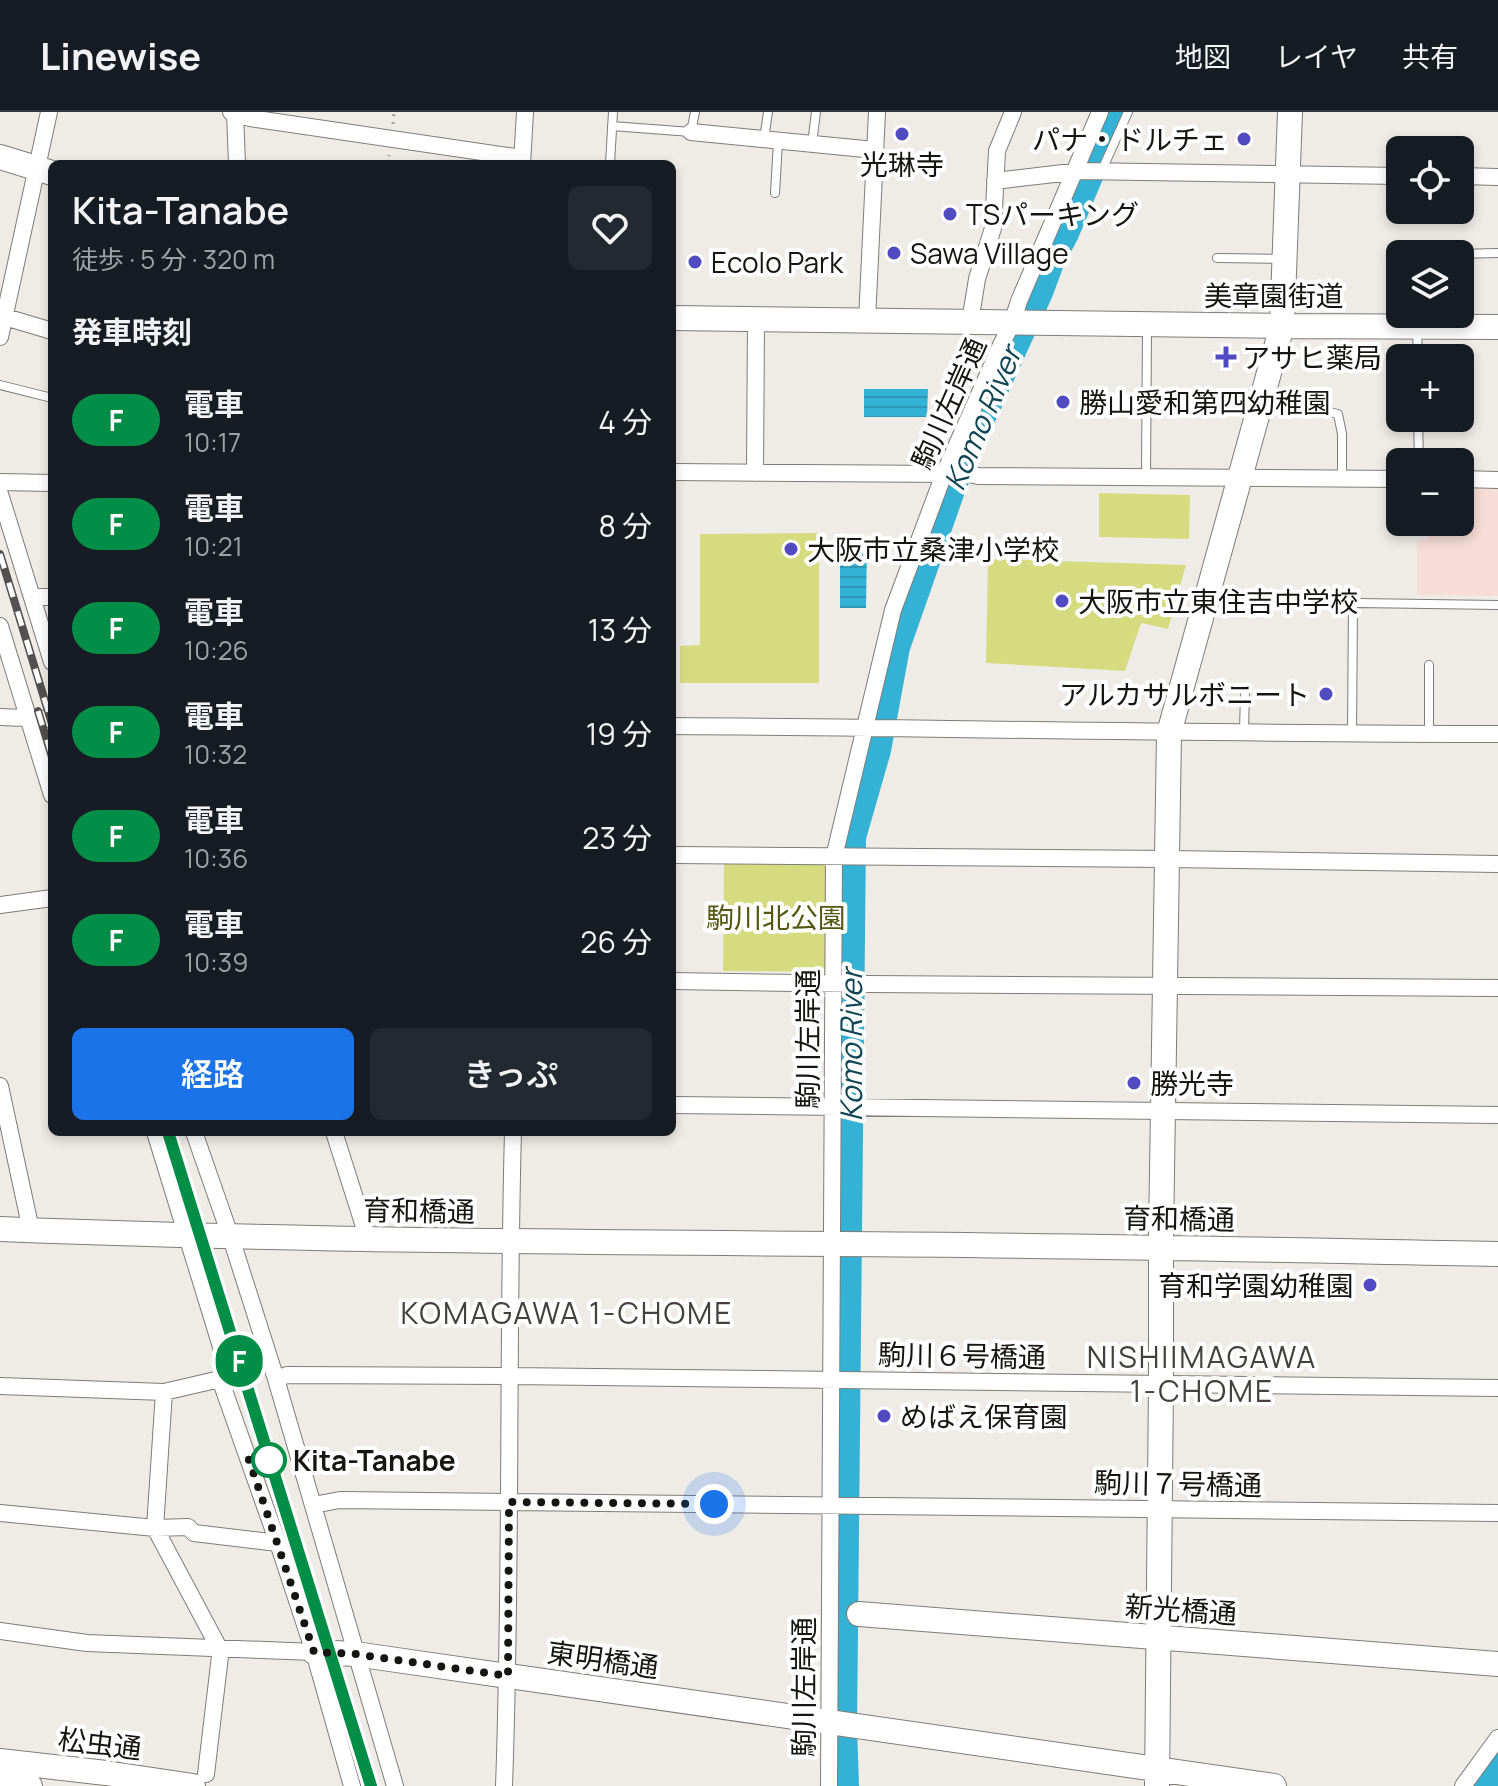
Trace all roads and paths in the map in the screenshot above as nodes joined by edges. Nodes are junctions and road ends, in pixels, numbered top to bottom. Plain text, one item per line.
1 (49, 112) edge
2 (525, 112) edge
3 (613, 112) edge
4 (695, 112) edge
5 (768, 112) edge
6 (816, 112) edge
7 (877, 112) edge
8 (1013, 112) edge
9 (1100, 112) edge
10 (1128, 112) edge
11 (1290, 112) edge
12 (234, 113) edge
13 (612, 126) junction
14 (691, 132) junction
15 (771, 141) junction
16 (812, 144) junction
17 (875, 150) junction
18 (0, 157) edge
19 (237, 160) edge
20 (516, 160) edge
21 (522, 160) edge
22 (610, 160) edge
23 (44, 170) edge
24 (1077, 171) junction
25 (1100, 171) junction
26 (1289, 175) junction
27 (1386, 176) edge
28 (1474, 176) edge
29 (1498, 177) edge
30 (995, 181) junction
31 (775, 193) dead end
32 (1498, 253) edge
33 (1474, 254) edge
34 (1217, 258) dead end
35 (1285, 260) junction
36 (5, 317) junction
37 (676, 318) edge
38 (756, 319) junction
39 (867, 320) junction
40 (970, 322) junction
41 (1016, 323) junction
42 (1147, 324) junction
43 (1474, 324) edge
44 (1282, 326) junction
45 (1386, 326) edge
46 (1498, 327) edge
47 (48, 330) edge
48 (0, 337) edge
49 (0, 385) edge
50 (48, 397) edge
51 (1260, 407) junction
52 (676, 472) edge
53 (755, 473) junction
54 (947, 474) junction
55 (1146, 477) junction
56 (1241, 477) junction
57 (1342, 478) junction
58 (1386, 479) edge
59 (1474, 479) edge
60 (1498, 480) edge
61 (0, 482) edge
62 (48, 483) edge
63 (0, 494) edge
64 (32, 597) junction
65 (48, 597) edge
66 (1206, 601) junction
67 (1353, 603) junction
68 (1498, 605) edge
69 (0, 626) edge
70 (48, 649) edge
71 (1429, 665) dead end
72 (1245, 690) dead end
73 (0, 717) edge
74 (29, 717) junction
75 (48, 719) edge
76 (676, 726) edge
77 (867, 727) junction
78 (1169, 733) junction
79 (1244, 733) junction
80 (1352, 734) junction
81 (1429, 734) junction
82 (1498, 734) edge
83 (48, 781) edge
84 (676, 855) edge
85 (837, 857) junction
86 (1168, 859) junction
87 (1498, 864) edge
88 (48, 899) edge
89 (0, 905) edge
90 (676, 981) edge
91 (836, 983) junction
92 (1166, 986) junction
93 (1498, 988) edge
94 (0, 1086) edge
95 (676, 1105) edge
96 (835, 1107) junction
97 (1162, 1112) junction
98 (1498, 1115) edge
99 (156, 1136) edge
100 (195, 1136) edge
101 (335, 1136) edge
102 (513, 1136) edge
103 (0, 1229) edge
104 (31, 1230) junction
105 (187, 1236) junction
106 (231, 1238) junction
107 (368, 1239) junction
108 (510, 1242) junction
109 (842, 1244) junction
110 (1161, 1248) junction
111 (1498, 1254) edge
112 (511, 1376) junction
113 (220, 1379) junction
114 (276, 1379) junction
115 (834, 1380) junction
116 (1161, 1383) junction
117 (0, 1386) edge
118 (1498, 1388) edge
119 (164, 1392) junction
120 (509, 1502) junction
121 (313, 1505) junction
122 (833, 1505) junction
123 (1160, 1508) junction
124 (0, 1513) edge
125 (1498, 1513) edge
126 (155, 1528) junction
127 (278, 1543) junction
128 (841, 1612) junction
129 (0, 1631) edge
130 (1159, 1638) junction
131 (219, 1648) junction
132 (314, 1652) junction
133 (355, 1654) junction
134 (1498, 1664) edge
135 (508, 1676) junction
136 (839, 1723) junction
137 (1498, 1738) edge
138 (0, 1761) edge
139 (1157, 1777) edge
140 (199, 1780) edge
141 (0, 1783) edge
142 (30, 1786) edge
143 (352, 1786) edge
144 (395, 1786) edge
145 (504, 1786) edge
146 (829, 1786) edge
147 (1274, 1786) edge
148 (1463, 1786) edge

1 - 23 street
2 - 21 street
3 - 13 lane
4 - 14 lane
5 - 15 lane
6 - 16 lane
7 - 17 street
8 - 30 street
9 - 24 street, 駒川左岸通
10 - 25 lane
11 - 26 street
12 - 19 street
12 - 20 street
13 - 14 lane
13 - 22 lane
14 - 15 street
15 - 16 street
15 - 31 lane
16 - 17 street
17 - 39 street
18 - 23 street
23 - 36 street
24 - 25 street
24 - 30 street
24 - 41 street, 駒川左岸通
25 - 26 street
26 - 27 street
26 - 35 street
28 - 29 street
30 - 40 street
32 - 33 lane
34 - 35 lane
35 - 44 street
36 - 47 street
36 - 48 street
37 - 38 street
38 - 39 street
38 - 53 street
39 - 40 street
40 - 41 street
41 - 42 street, 美章園街道
41 - 54 street, 駒川左岸通
42 - 44 street, 美章園街道
42 - 55 lane
43 - 46 street, 美章園街道
44 - 45 street, 美章園街道
44 - 51 street
49 - 50 lane
51 - 56 street
51 - 57 lane
52 - 53 street
53 - 54 street
54 - 55 street
54 - 77 street, 駒川左岸通
55 - 56 street
56 - 57 street
56 - 66 street
57 - 58 street
59 - 60 street
61 - 62 street
63 - 64 street
64 - 65 street
64 - 70 street
66 - 67 lane
66 - 78 street
67 - 68 lane
67 - 80 lane
69 - 74 street
71 - 81 lane
72 - 79 lane
73 - 74 street
74 - 75 street
74 - 83 street
76 - 77 street
77 - 78 street
77 - 85 street, 駒川左岸通
78 - 79 street
78 - 86 street
79 - 80 street
80 - 81 street
81 - 82 street
84 - 85 street
85 - 86 street
85 - 91 street, 駒川左岸通
86 - 87 street
86 - 92 street
88 - 89 street
90 - 91 street
91 - 92 street
91 - 96 street, 駒川左岸通
92 - 93 street
92 - 97 street
94 - 104 street
95 - 96 street
96 - 97 street
96 - 109 street, 駒川左岸通
97 - 98 street
97 - 110 street
99 - 105 street
100 - 106 street
101 - 107 street
102 - 108 street
103 - 104 street, 育和橋通
104 - 105 street, 育和橋通
105 - 106 street, 育和橋通
105 - 113 street
106 - 107 street, 育和橋通
106 - 114 street
107 - 108 street, 育和橋通
108 - 109 street, 育和橋通
108 - 112 street
109 - 110 street, 育和橋通
109 - 115 street, 駒川左岸通
110 - 111 street, 育和橋通
110 - 116 street
112 - 114 street
112 - 115 street
112 - 120 street
113 - 119 street
113 - 127 street
114 - 121 street
115 - 116 street, 駒川６号橋通
115 - 122 street, 駒川左岸通
116 - 118 street, 駒川６号橋通
116 - 123 street
117 - 119 street
119 - 126 street
120 - 121 street
120 - 122 street
120 - 135 street
121 - 133 street
122 - 123 street, 駒川７号橋通
122 - 128 street, 駒川左岸通
123 - 125 street, 駒川７号橋通
123 - 130 street
124 - 126 street
126 - 127 street
126 - 131 street
127 - 132 street
128 - 130 street, 新光橋通
128 - 136 street, 駒川左岸通
129 - 131 street
130 - 134 street, 新光橋通
130 - 139 street
131 - 132 street
131 - 140 street
132 - 133 street, 東明橋通
132 - 143 street
133 - 135 street, 東明橋通
133 - 144 street
135 - 136 street, 東明橋通
135 - 145 street
136 - 139 street, 東明橋通
136 - 146 street, 駒川左岸通
137 - 148 street
138 - 140 street, 松虫通
139 - 147 street, 東明橋通
141 - 142 street, 松虫通

